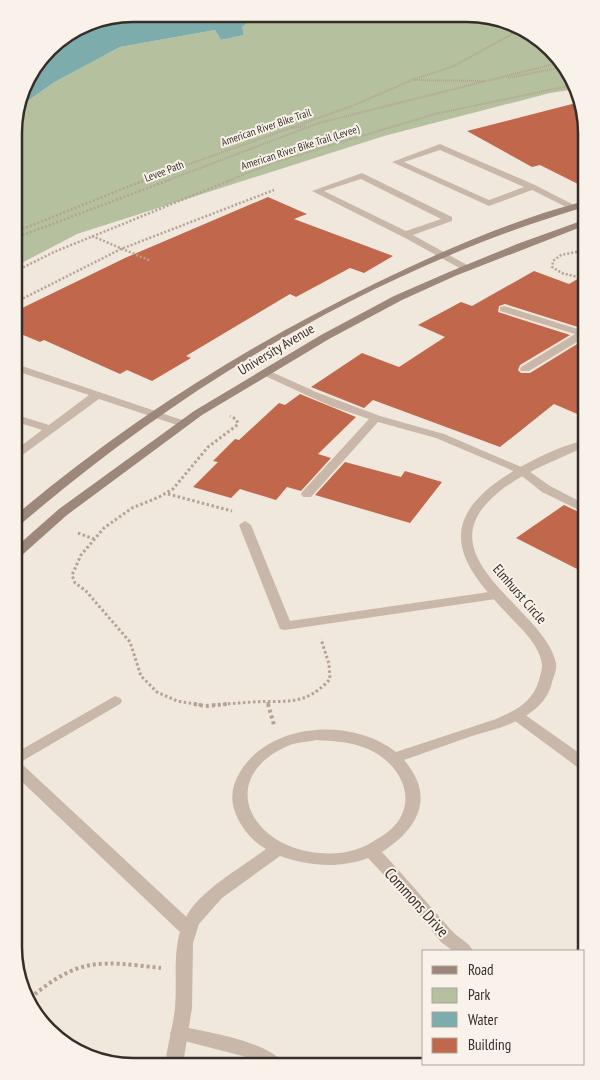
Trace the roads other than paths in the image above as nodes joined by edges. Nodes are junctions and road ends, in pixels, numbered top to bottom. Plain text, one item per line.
1 (532, 188) junction
2 (577, 206) edge
3 (578, 225) edge
4 (405, 235) junction
5 (443, 255) junction
6 (466, 268) junction
7 (504, 309) dead end
8 (578, 332) edge
9 (578, 336) edge
10 (22, 369) edge
11 (525, 369) dead end
12 (265, 372) junction
13 (98, 394) junction
14 (157, 413) junction
15 (376, 418) junction
16 (22, 420) edge
17 (184, 424) junction
18 (50, 430) junction
19 (578, 446) edge
20 (22, 450) edge
21 (522, 471) junction
22 (307, 494) dead end
23 (578, 505) edge
24 (22, 517) edge
25 (245, 525) road end
26 (22, 549) edge
27 (496, 595) junction
28 (115, 701) dead end
29 (516, 715) junction
30 (22, 756) edge
31 (395, 758) junction
32 (577, 759) edge
33 (22, 773) edge
34 (278, 849) junction
35 (371, 851) junction
36 (188, 929) junction
37 (464, 950) edge
38 (179, 1033) junction
39 (175, 1058) edge
40 (266, 1058) edge

1 - 1 street
1 - 2 street
2 - 5 street, University Avenue
3 - 6 street, University Avenue
4 - 4 street
4 - 5 street
5 - 6 street
5 - 14 street, University Avenue
6 - 12 street, University Avenue
7 - 8 street
9 - 11 street
10 - 13 street
12 - 15 street
12 - 17 street, University Avenue
13 - 14 street
13 - 18 street
14 - 17 street
14 - 24 street, University Avenue
15 - 21 street
15 - 22 street
16 - 18 street
17 - 26 street, University Avenue
18 - 20 street
19 - 21 street, Elmhurst Circle
21 - 23 street
21 - 27 street, Elmhurst Circle
25 - 27 street
27 - 29 street, Elmhurst Circle
28 - 30 street
29 - 31 street, Elmhurst Circle
29 - 32 street
31 - 34 street
31 - 35 street
33 - 36 street
34 - 35 street
34 - 36 street
35 - 37 street, Commons Drive
36 - 38 street
38 - 39 street
38 - 40 street

